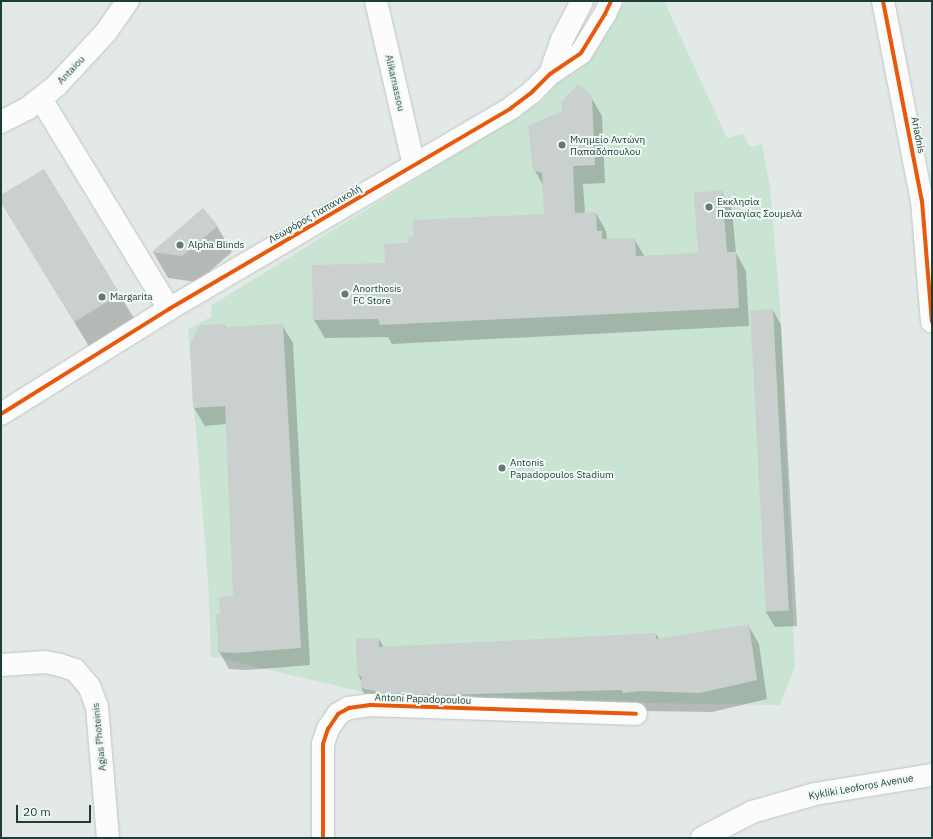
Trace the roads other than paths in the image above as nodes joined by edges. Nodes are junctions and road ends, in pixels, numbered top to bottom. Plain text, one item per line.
1 (128, 1) edge
2 (376, 1) edge
3 (582, 1) edge
4 (611, 1) edge
5 (883, 1) edge
6 (550, 74) junction
7 (41, 99) junction
8 (1, 122) edge
9 (414, 165) junction
10 (169, 309) junction
11 (932, 322) edge
12 (1, 414) edge
13 (1, 665) edge
14 (636, 714) dead end
15 (932, 775) edge
16 (108, 838) edge
17 (323, 838) edge
18 (702, 838) edge

1 - 7 street, Antaiou
2 - 9 street, Alikarnassou
3 - 6 street, Λεωφόρος Παπανικολή
4 - 6 street, Λεωφόρος Παπανικολή
5 - 11 street, Ariadnis
6 - 9 street, Λεωφόρος Παπανικολή
7 - 8 street, Antaiou
7 - 10 street
9 - 10 street, Λεωφόρος Παπανικολή
10 - 12 street, Λεωφόρος Παπανικολή
13 - 16 street, Agias Photeinis
14 - 17 street, Antoni Papadopoulou
15 - 18 street, Kykliki Leoforos Avenue

